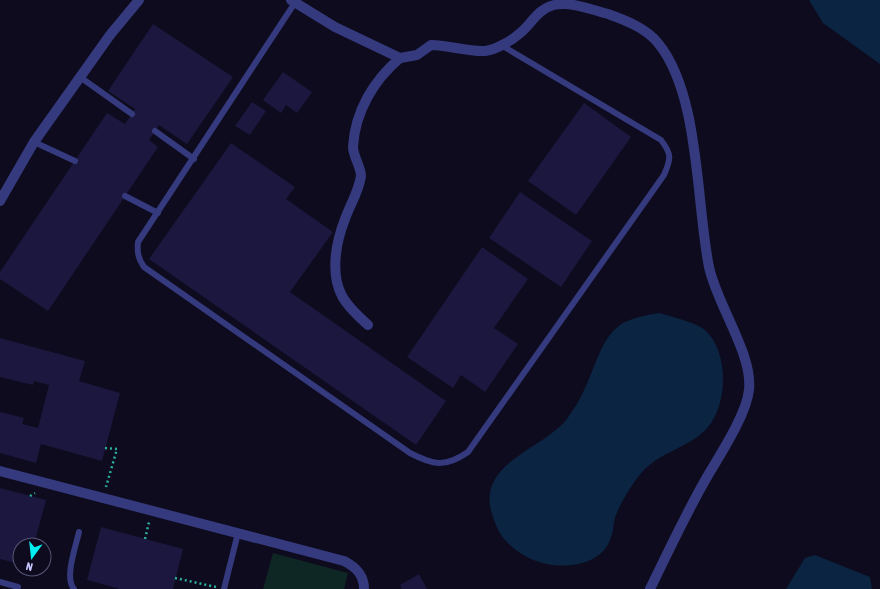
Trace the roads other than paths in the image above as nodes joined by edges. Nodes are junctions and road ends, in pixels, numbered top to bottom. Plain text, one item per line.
1 (139, 0) edge
2 (294, 1) edge
3 (501, 45) junction
4 (400, 58) junction
5 (80, 77) junction
6 (132, 114) dead end
7 (155, 131) dead end
8 (34, 142) junction
9 (194, 159) junction
10 (75, 161) dead end
11 (125, 196) dead end
12 (0, 201) edge
13 (158, 213) junction
14 (368, 325) dead end
15 (0, 470) edge
16 (79, 532) dead end
17 (238, 533) junction
18 (0, 582) edge
19 (18, 587) dead end
20 (74, 589) edge
21 (224, 589) edge
22 (364, 589) edge
23 (650, 589) edge

1 - 5 street
2 - 4 street
2 - 9 lane
3 - 4 street
3 - 13 lane
3 - 23 street
4 - 14 street
5 - 6 lane
5 - 8 street
7 - 9 lane
8 - 10 lane
8 - 12 street
9 - 13 lane
11 - 13 lane
15 - 17 street
16 - 20 lane
17 - 21 lane
17 - 22 street
18 - 19 lane

